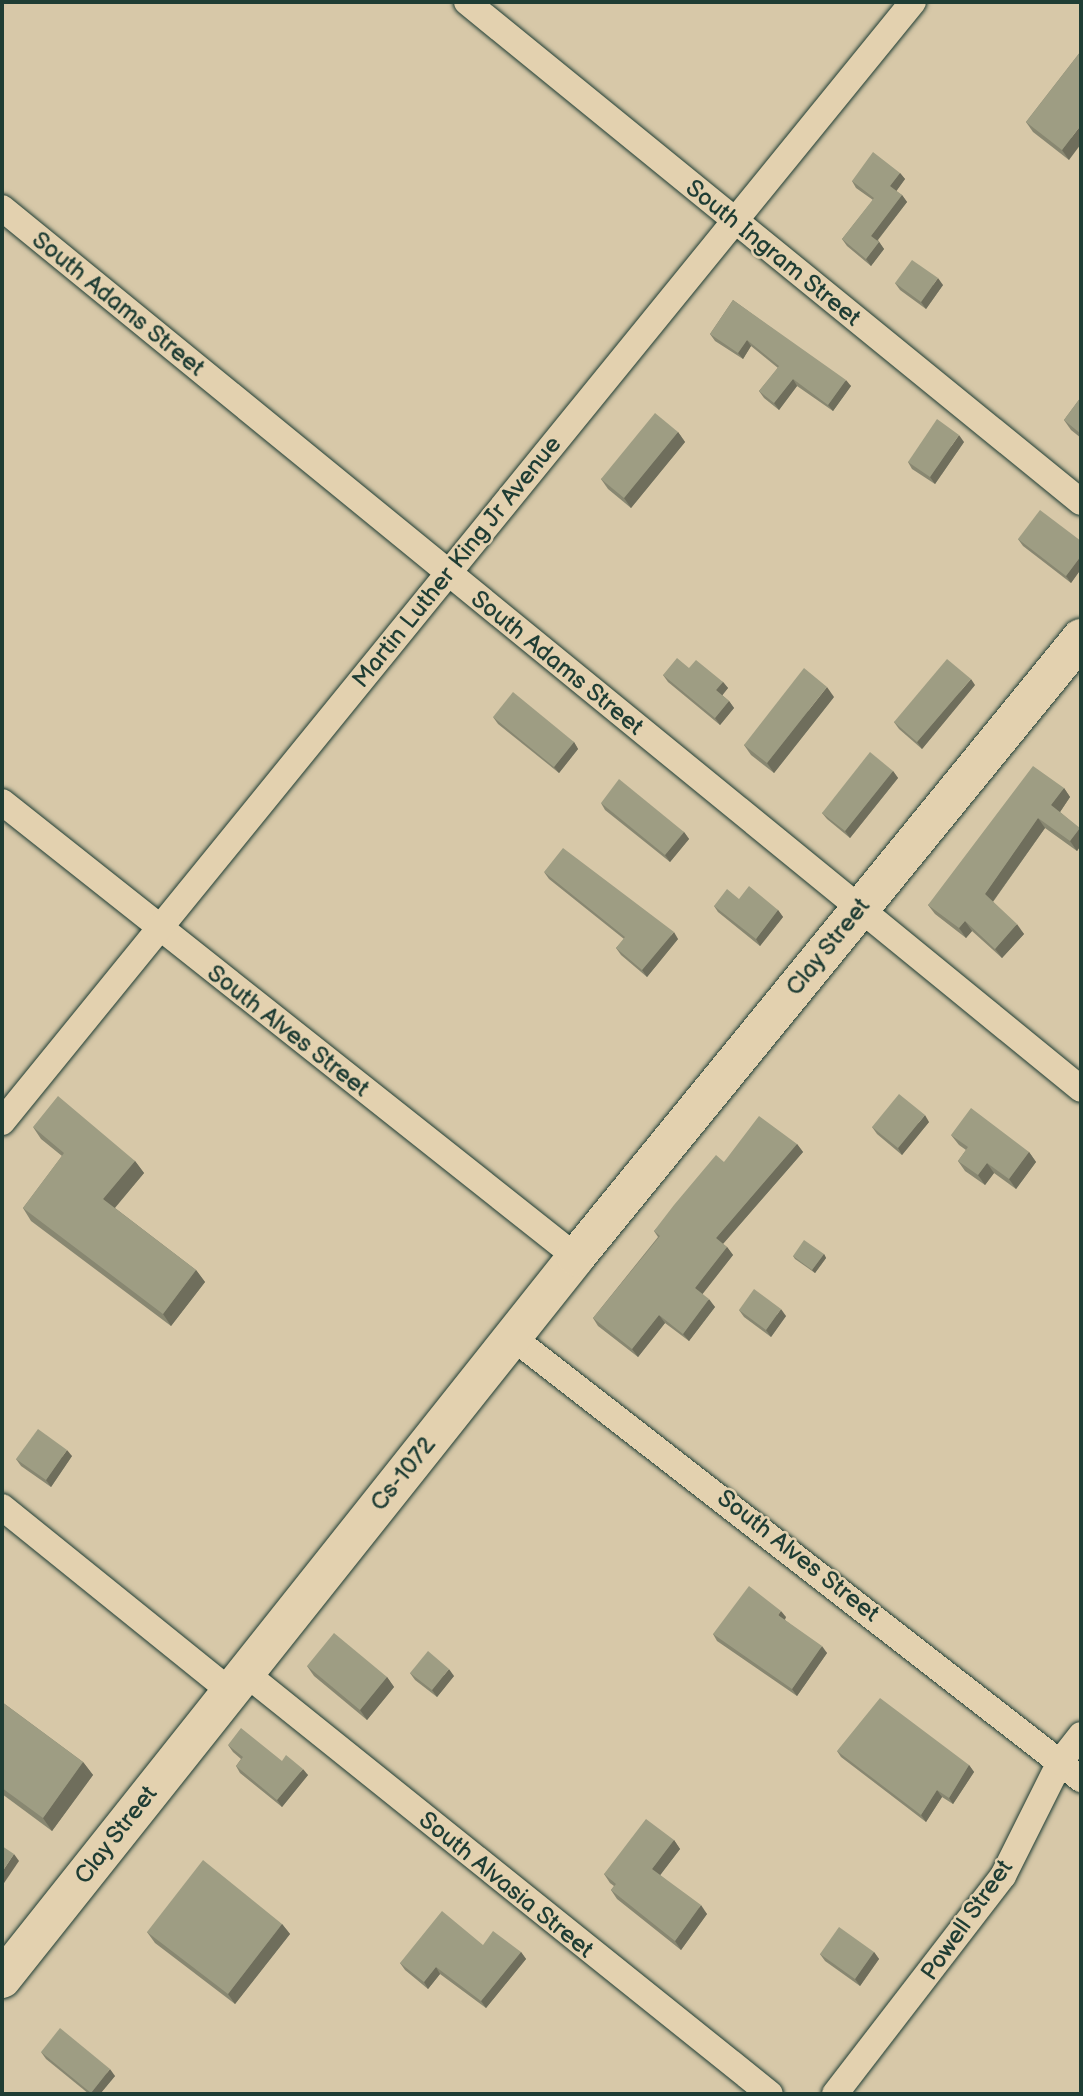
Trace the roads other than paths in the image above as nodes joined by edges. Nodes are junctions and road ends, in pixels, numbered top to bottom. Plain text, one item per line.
1 (467, 2) edge
2 (913, 2) edge
3 (2, 208) edge
4 (732, 220) junction
5 (1081, 502) edge
6 (449, 574) junction
7 (1081, 638) edge
8 (2, 802) edge
9 (859, 909) junction
10 (158, 928) junction
11 (1081, 1089) edge
12 (2, 1122) edge
13 (576, 1257) junction
14 (512, 1337) junction
15 (2, 1507) edge
16 (237, 1681) junction
17 (1081, 1735) edge
18 (1059, 1762) junction
19 (1081, 1779) edge
20 (2, 1979) edge
21 (770, 2094) edge
22 (835, 2094) edge

1 - 4 street, South Ingram Street
2 - 4 street, Martin Luther King Jr Avenue
3 - 6 street, South Adams Street
4 - 5 street, South Ingram Street
4 - 6 street, Martin Luther King Jr Avenue
6 - 9 street, South Adams Street
6 - 10 street, Martin Luther King Jr Avenue
7 - 9 street, Clay Street
8 - 10 street, South Alves Street
9 - 11 street, South Adams Street
9 - 13 street, Clay Street
10 - 12 street, Martin Luther King Jr Avenue
10 - 13 street, South Alves Street
13 - 14 street, Cs-1072
14 - 16 street, Cs-1072
14 - 18 street, South Alves Street
15 - 16 street, South Alvasia Street
16 - 20 street, Clay Street
16 - 21 street, South Alvasia Street
17 - 18 street, Powell Street
18 - 19 street, South Alves Street
18 - 22 street, Powell Street

